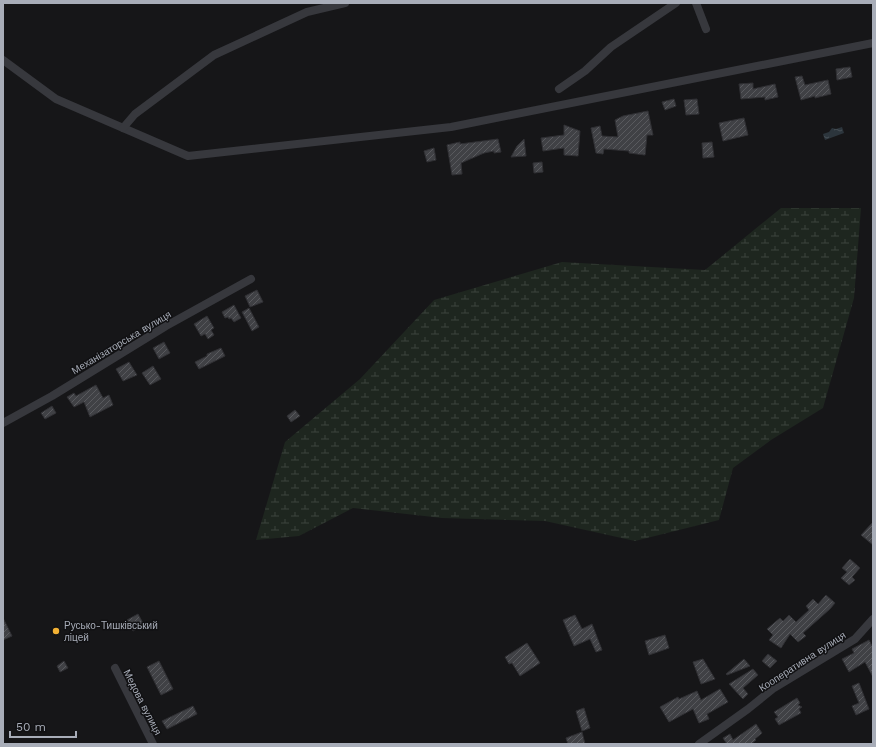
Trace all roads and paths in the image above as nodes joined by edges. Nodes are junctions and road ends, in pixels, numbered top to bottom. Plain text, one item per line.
1 (345, 3) edge
2 (676, 3) edge
3 (696, 3) edge
4 (706, 29) dead end
5 (873, 43) edge
6 (3, 60) edge
7 (560, 89) dead end
8 (123, 128) junction
9 (251, 279) dead end
10 (3, 423) edge
11 (873, 619) edge
12 (115, 668) dead end
13 (153, 744) edge
14 (699, 744) edge

1 - 8 street
2 - 7 street
3 - 4 street
5 - 8 street
6 - 8 street
9 - 10 street, Механізаторська вулиця
11 - 14 street, Кооперативна вулиця
12 - 13 street, Медова вулиця

